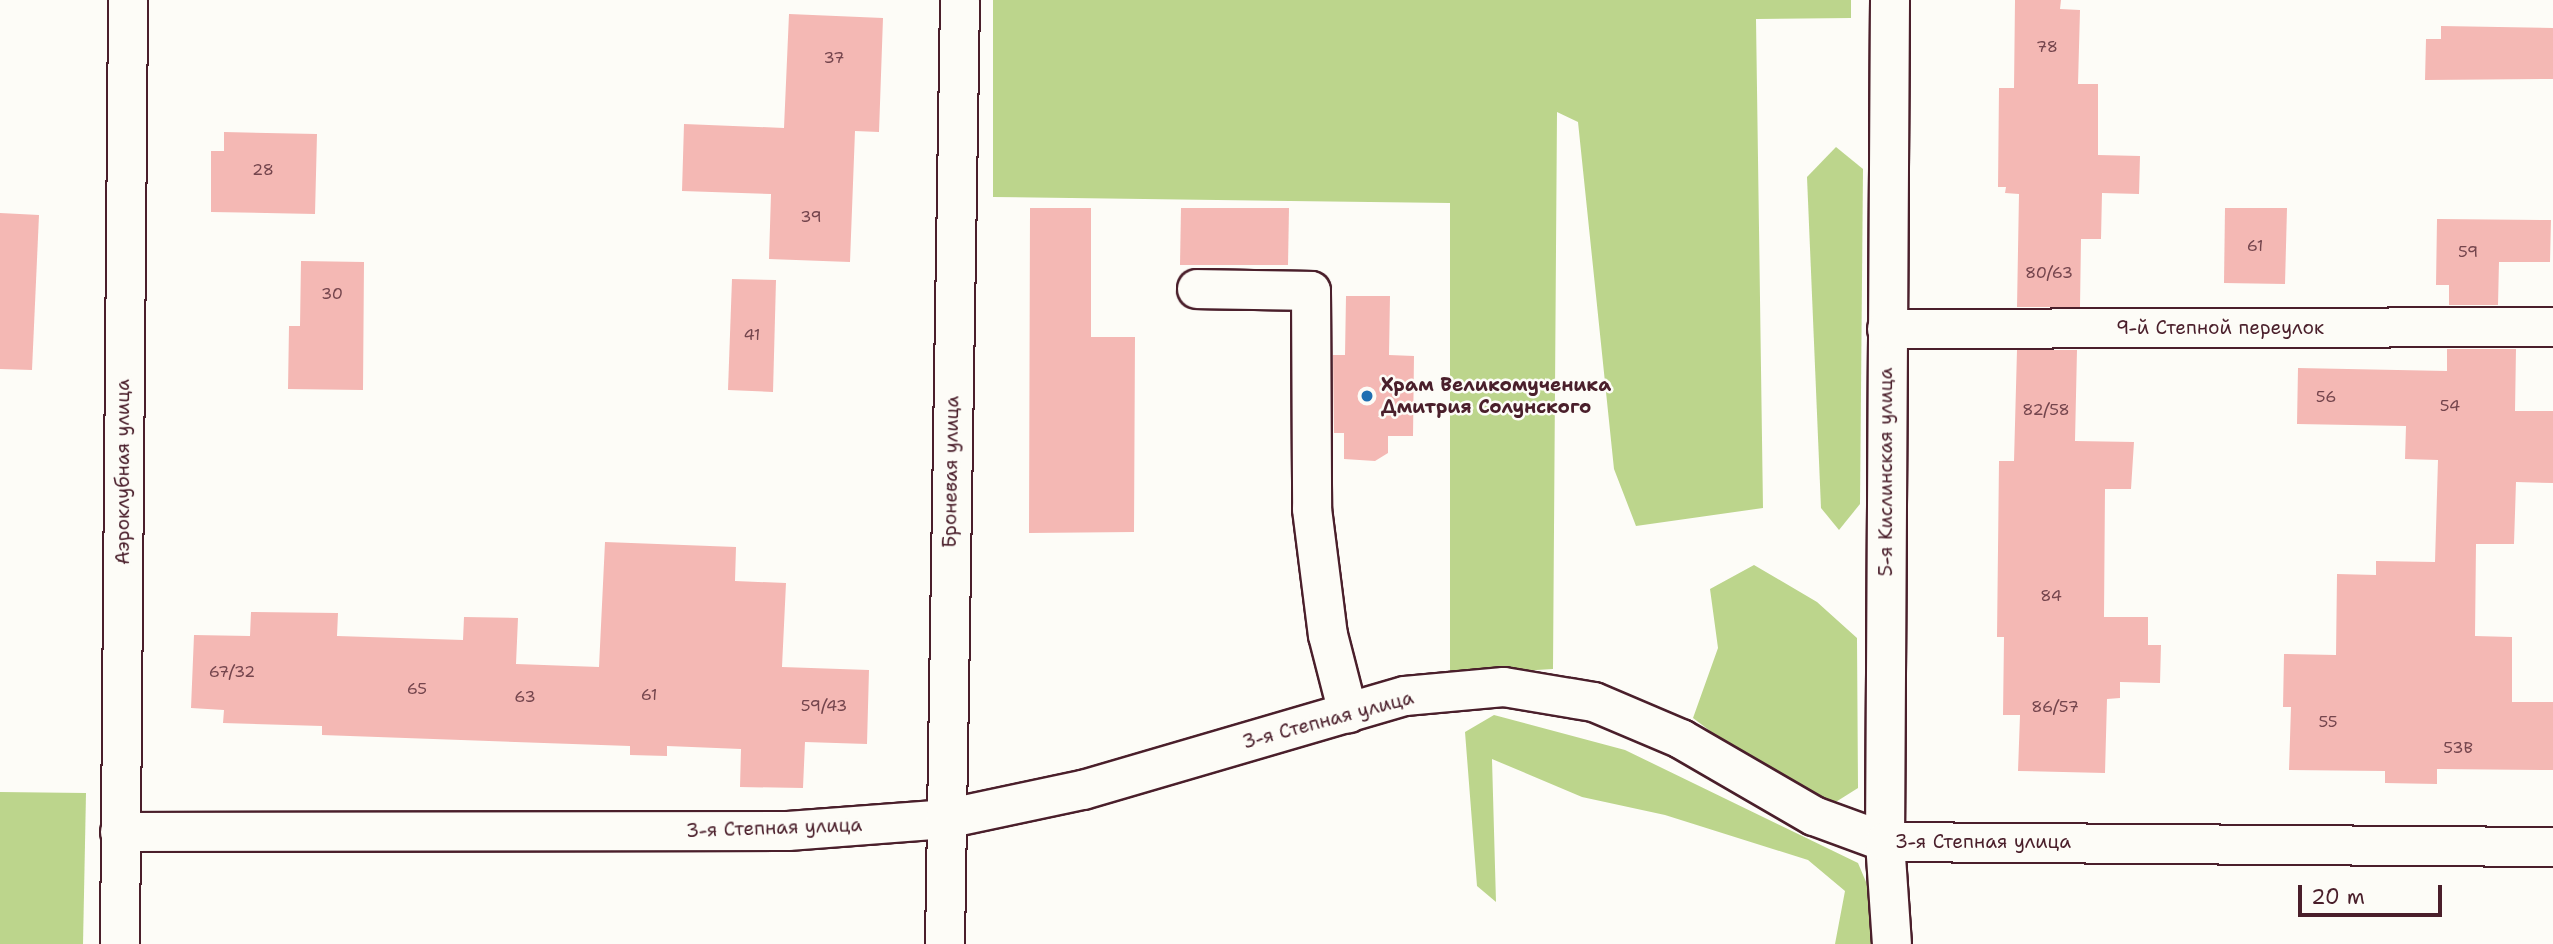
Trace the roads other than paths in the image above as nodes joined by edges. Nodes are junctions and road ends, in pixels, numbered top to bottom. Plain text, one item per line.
1 (128, 0) edge
2 (960, 0) edge
3 (1890, 0) edge
4 (1197, 289) dead end
5 (2553, 327) edge
6 (1887, 329) junction
7 (1348, 713) junction
8 (946, 819) junction
9 (120, 832) junction
10 (1885, 842) junction
11 (2553, 847) edge
12 (120, 944) edge
13 (945, 944) edge
14 (1892, 944) edge

1 - 9 street, Аэроклубная улица
2 - 8 street, Броневая улица
3 - 6 street, 5-я Кислинская улица
4 - 7 street
5 - 6 street, 9-й Степной переулок
6 - 10 street, 5-я Кислинская улица
7 - 8 street, 3-я Степная улица
7 - 10 street, 3-я Степная улица
8 - 9 street, 3-я Степная улица
8 - 13 street, Броневая улица
9 - 12 street, Аэроклубная улица
10 - 11 street, 3-я Степная улица
10 - 14 street, 5-я Кислинская улица

